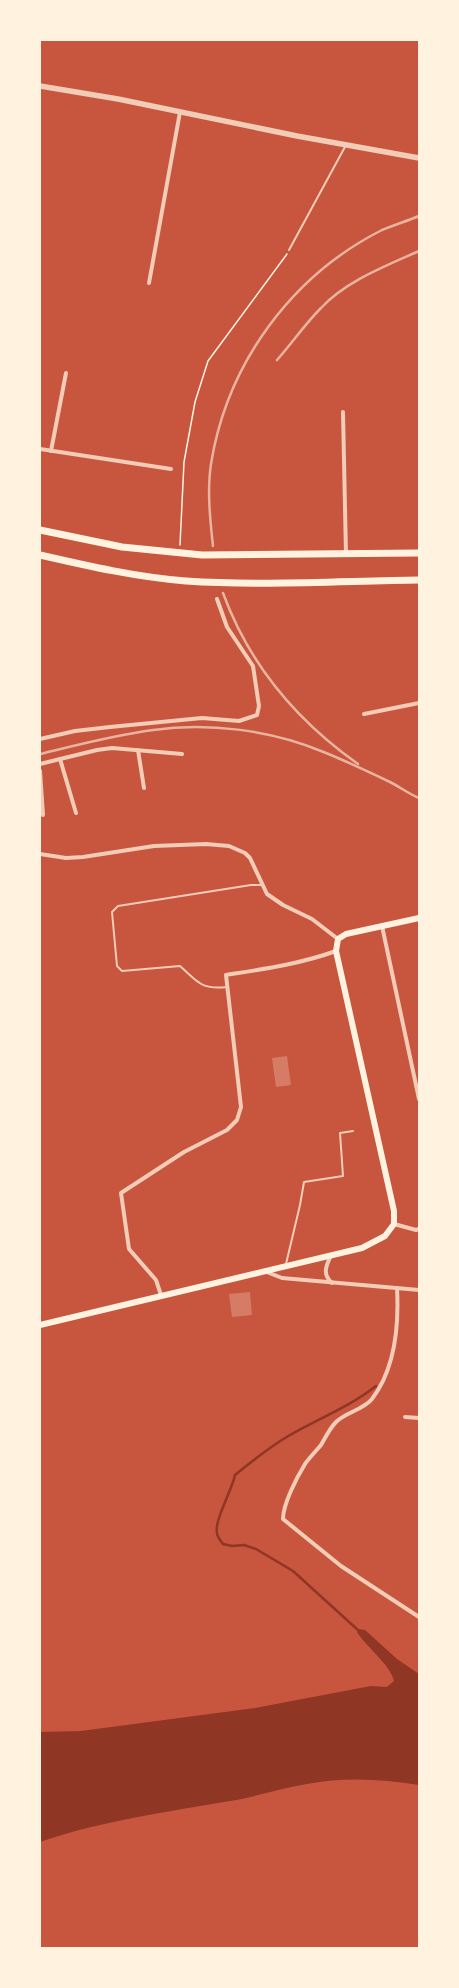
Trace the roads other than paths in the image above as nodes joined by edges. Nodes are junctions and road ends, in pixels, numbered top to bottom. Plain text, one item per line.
1 (40, 86) edge
2 (180, 112) junction
3 (346, 145) junction
4 (419, 158) edge
5 (289, 250) road end
6 (149, 283) dead end
7 (66, 373) dead end
8 (343, 412) dead end
9 (40, 449) edge
10 (51, 451) junction
11 (171, 469) dead end
12 (40, 530) edge
13 (419, 553) edge
14 (346, 555) junction
15 (40, 556) edge
16 (419, 580) edge
17 (217, 599) dead end
18 (419, 703) edge
19 (364, 714) dead end
20 (40, 739) edge
21 (138, 750) junction
22 (182, 754) dead end
23 (60, 759) junction
24 (40, 764) edge
25 (40, 771) edge
26 (144, 788) dead end
27 (76, 813) dead end
28 (44, 815) dead end
29 (40, 854) edge
30 (261, 885) junction
31 (419, 918) edge
32 (382, 926) junction
33 (338, 938) junction
34 (336, 951) junction
35 (227, 987) junction
36 (418, 1085) edge
37 (419, 1099) edge
38 (353, 1131) dead end
39 (394, 1224) junction
40 (419, 1229) edge
41 (331, 1255) junction
42 (286, 1266) junction
43 (264, 1271) junction
44 (333, 1283) junction
45 (397, 1288) junction
46 (419, 1290) edge
47 (161, 1295) junction
48 (40, 1325) edge
49 (405, 1417) dead end
50 (419, 1418) edge
51 (419, 1617) edge

1 - 2 street
2 - 3 street
2 - 6 street
3 - 4 street
3 - 5 lane
7 - 10 street
8 - 14 street
9 - 10 street
10 - 11 street
12 - 14 main road
13 - 14 main road
15 - 16 main road
17 - 20 street
18 - 19 street
21 - 22 street
21 - 23 street
21 - 26 street
23 - 24 street
23 - 27 street
25 - 28 street
29 - 30 street
30 - 33 street
30 - 35 lane
31 - 32 main road
32 - 33 main road
32 - 36 street
33 - 34 main road
34 - 35 street
34 - 39 main road
35 - 47 street
36 - 37 street
38 - 42 lane
39 - 40 street
39 - 41 main road
41 - 42 main road
41 - 44 street
42 - 43 main road
43 - 44 street
43 - 47 main road
44 - 45 street
45 - 46 street
45 - 51 street
47 - 48 main road
49 - 50 street

